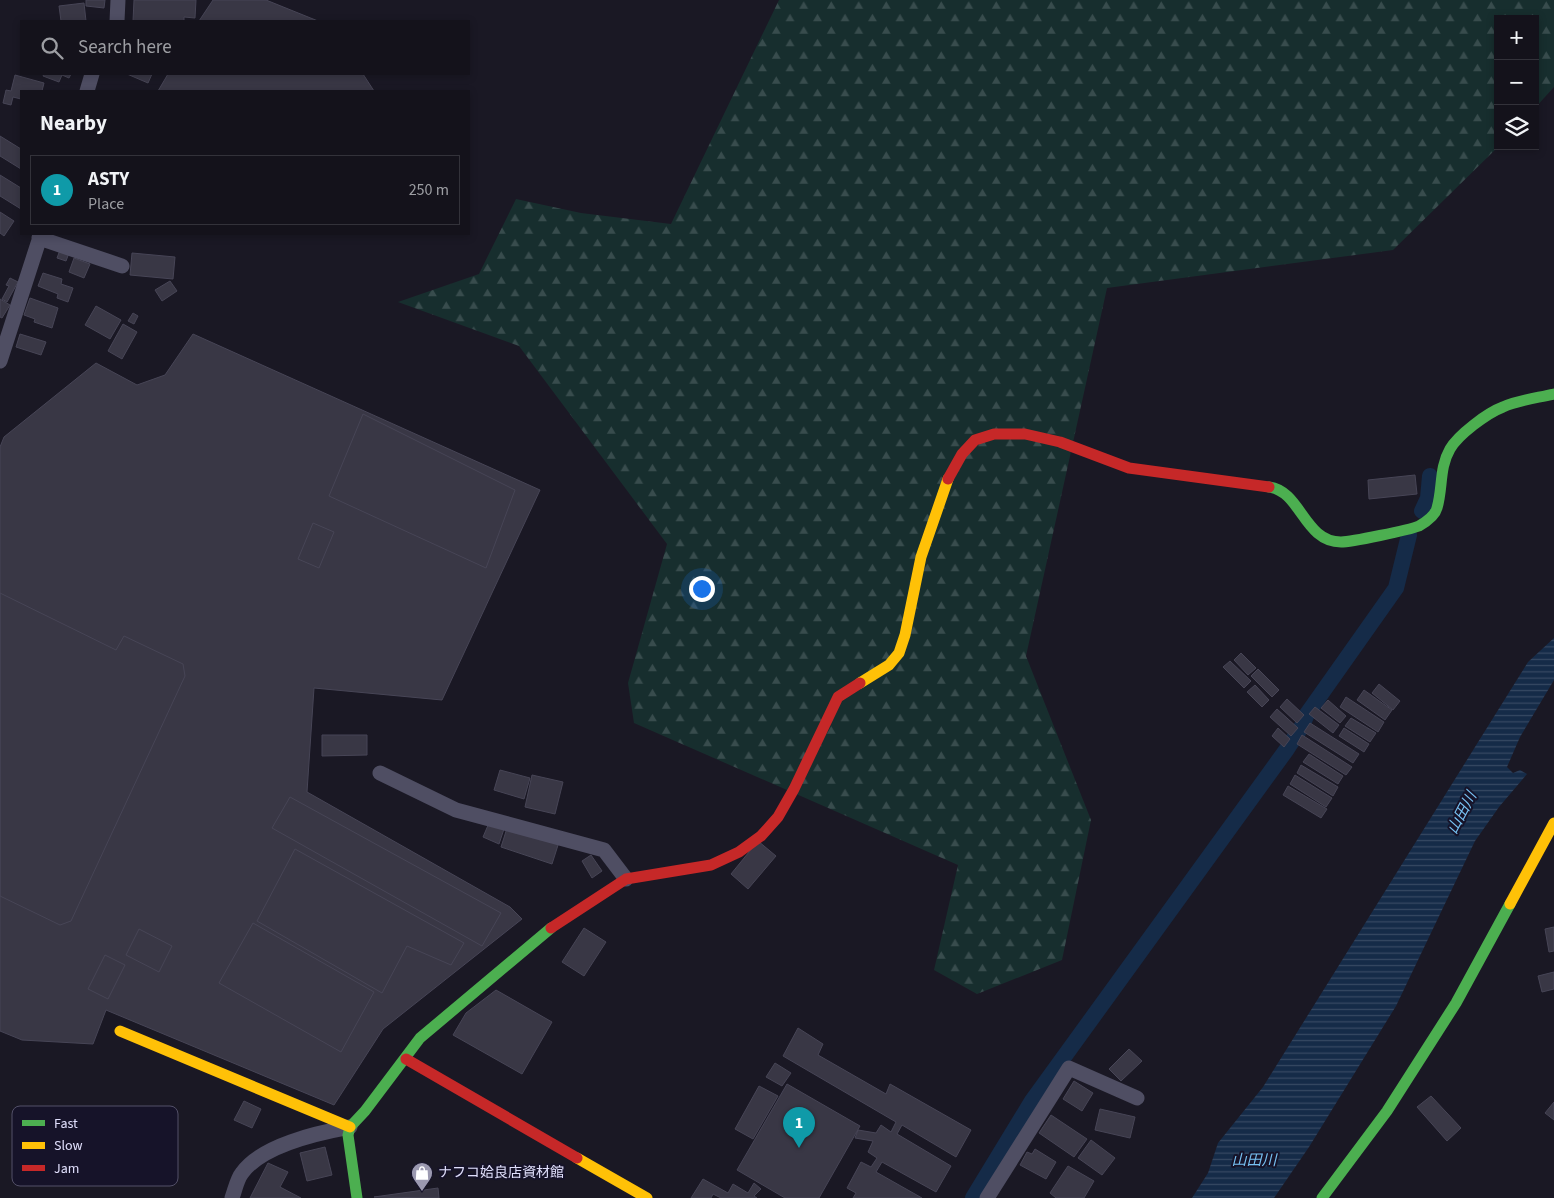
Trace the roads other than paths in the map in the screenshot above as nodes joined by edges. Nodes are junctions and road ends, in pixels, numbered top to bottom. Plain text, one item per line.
1 (118, 0) edge
2 (117, 20) edge
3 (92, 75) edge
4 (87, 90) edge
5 (40, 236) edge
6 (122, 266) dead end
7 (0, 360) edge
8 (1554, 394) edge
9 (380, 773) dead end
10 (1554, 822) edge
11 (626, 880) junction
12 (120, 1031) dead end
13 (406, 1059) junction
14 (1137, 1098) dead end
15 (350, 1127) junction
16 (232, 1198) edge
17 (357, 1198) edge
18 (647, 1198) edge
19 (987, 1198) edge
20 (1322, 1198) edge

1 - 2 street
3 - 4 street
5 - 6 street
5 - 7 street
8 - 11 street
9 - 11 street
10 - 20 street
11 - 13 street
12 - 15 street
13 - 15 street
13 - 18 street
14 - 19 street
15 - 16 street
15 - 17 street

